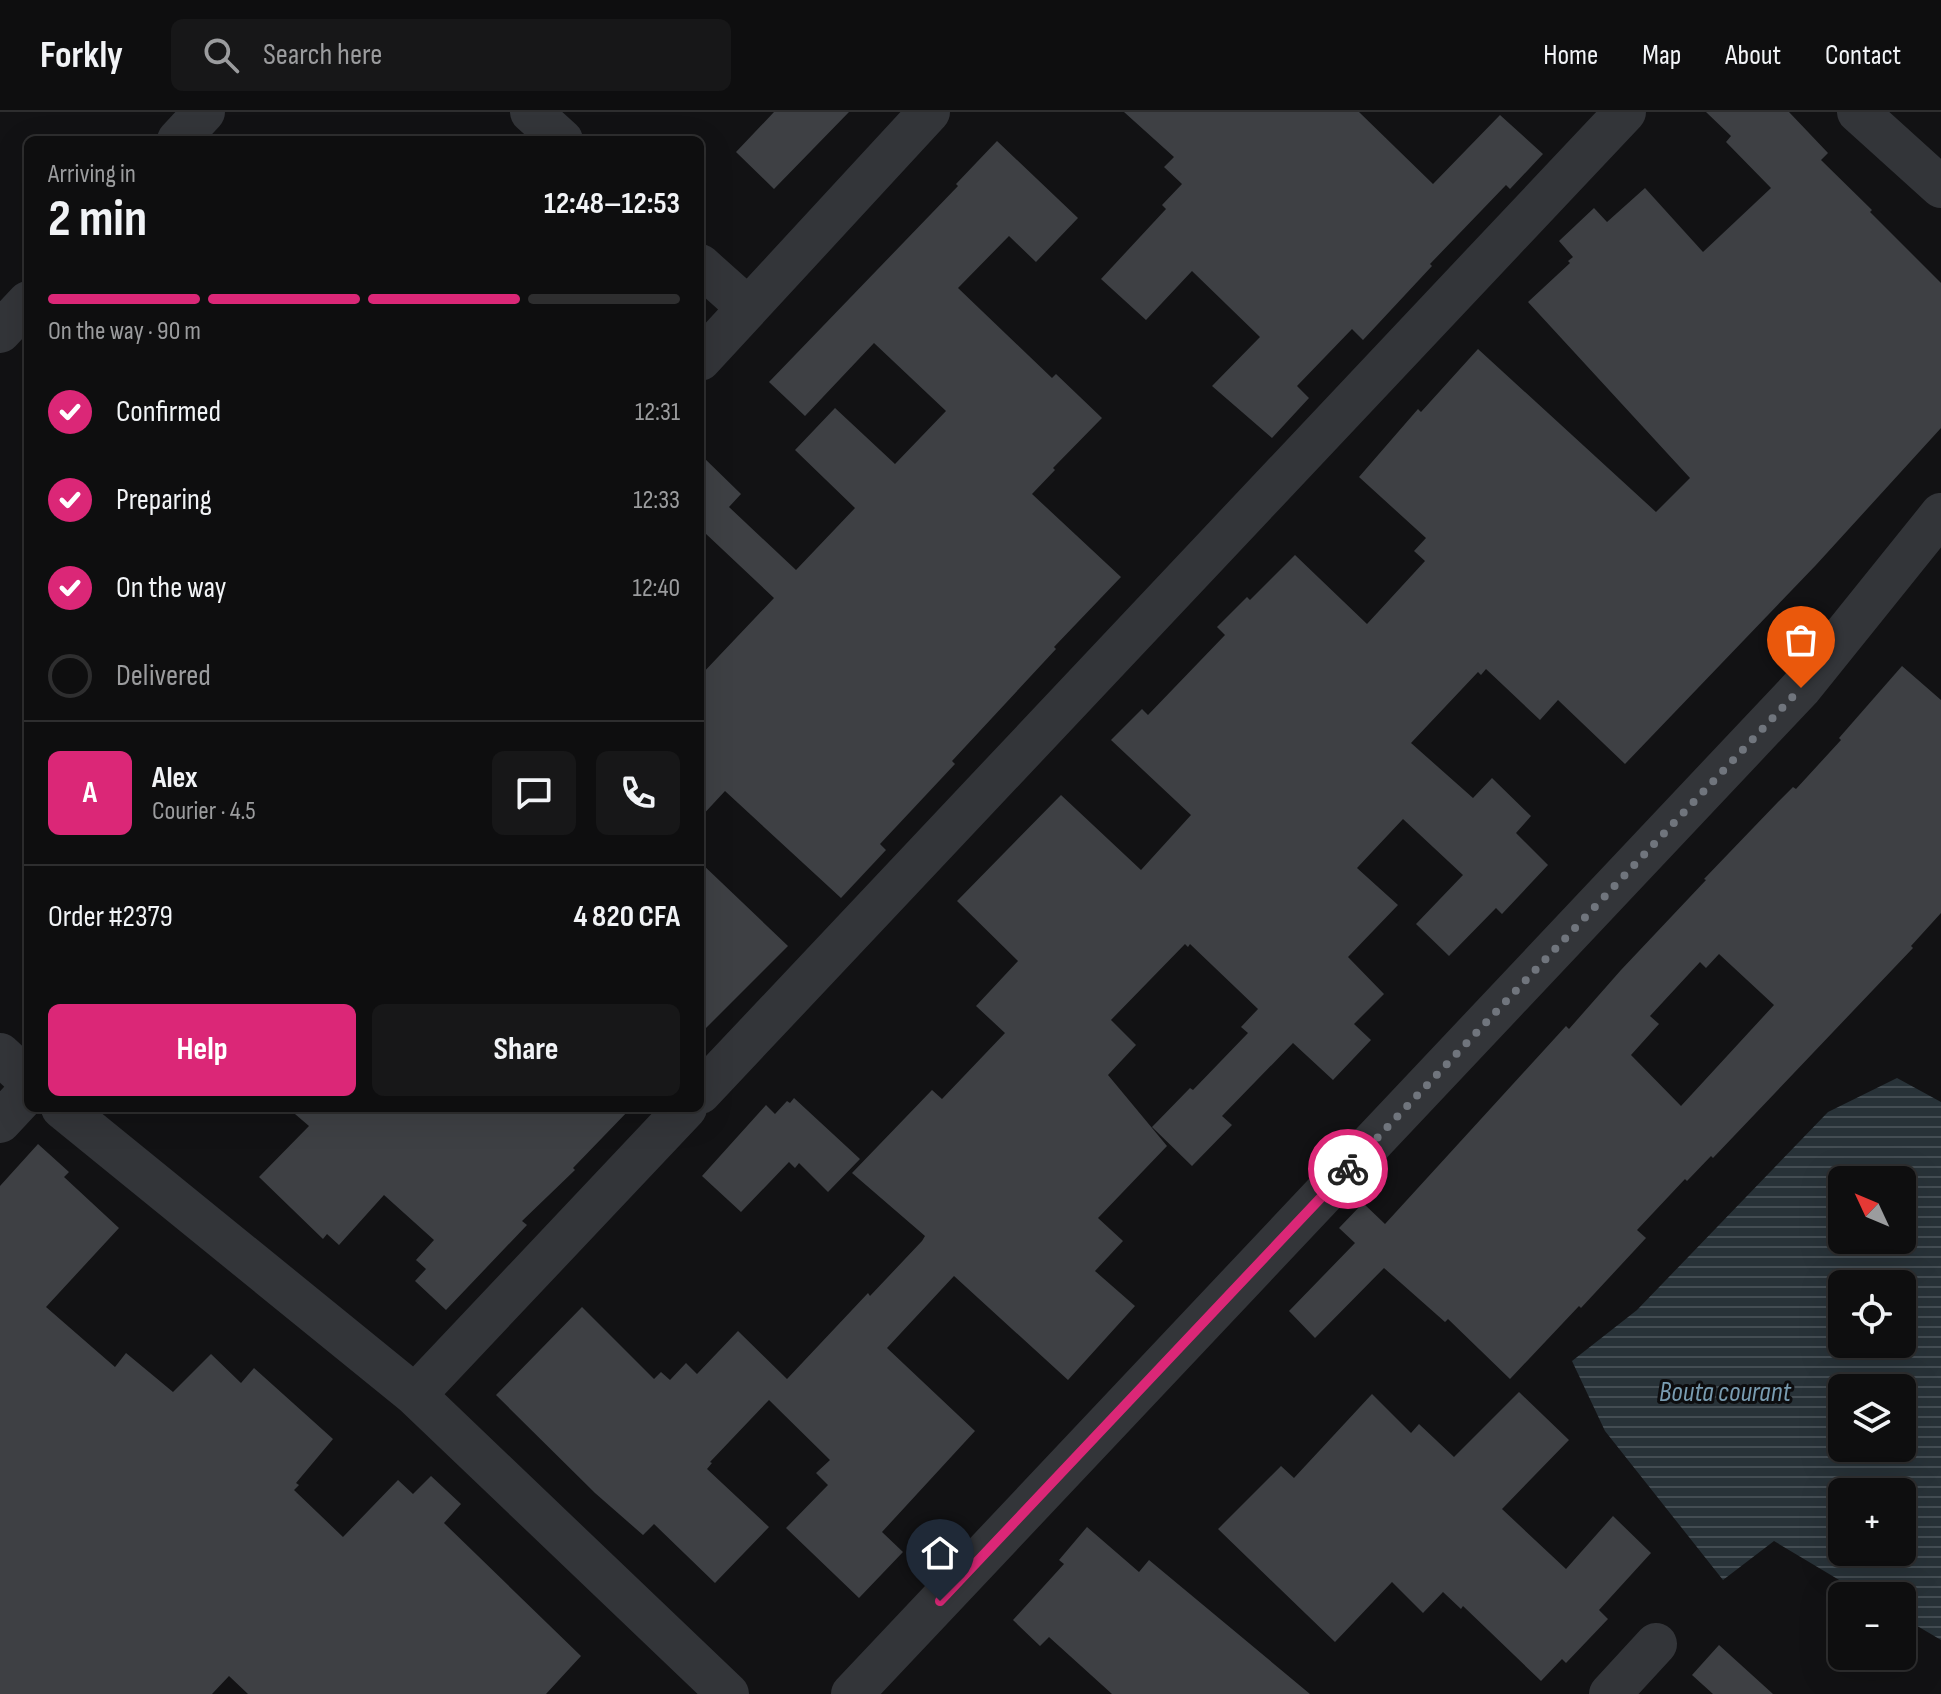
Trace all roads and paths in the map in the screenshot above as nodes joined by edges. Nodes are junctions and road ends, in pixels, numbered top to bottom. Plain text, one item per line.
1 (204, 112) edge
2 (531, 112) edge
3 (929, 112) edge
4 (1625, 112) edge
5 (1858, 112) edge
6 (182, 136) edge
7 (558, 136) edge
8 (1941, 187) edge
9 (704, 269) edge
10 (24, 306) edge
11 (748, 308) junction
12 (0, 332) edge
13 (704, 356) edge
14 (1941, 514) edge
15 (0, 1054) edge
16 (24, 1076) edge
17 (704, 1089) edge
18 (24, 1096) edge
19 (67, 1112) edge
20 (682, 1112) edge
21 (0, 1122) edge
22 (415, 1395) junction
23 (1656, 1644) dead end
24 (728, 1694) edge
25 (852, 1694) edge
26 (1610, 1694) edge

1 - 6 street
2 - 7 street
3 - 11 street
4 - 17 street
5 - 8 street
9 - 11 street
10 - 12 street
11 - 13 street
14 - 25 street
15 - 16 street
18 - 21 street
19 - 22 street
20 - 22 street
22 - 24 street
23 - 26 street

